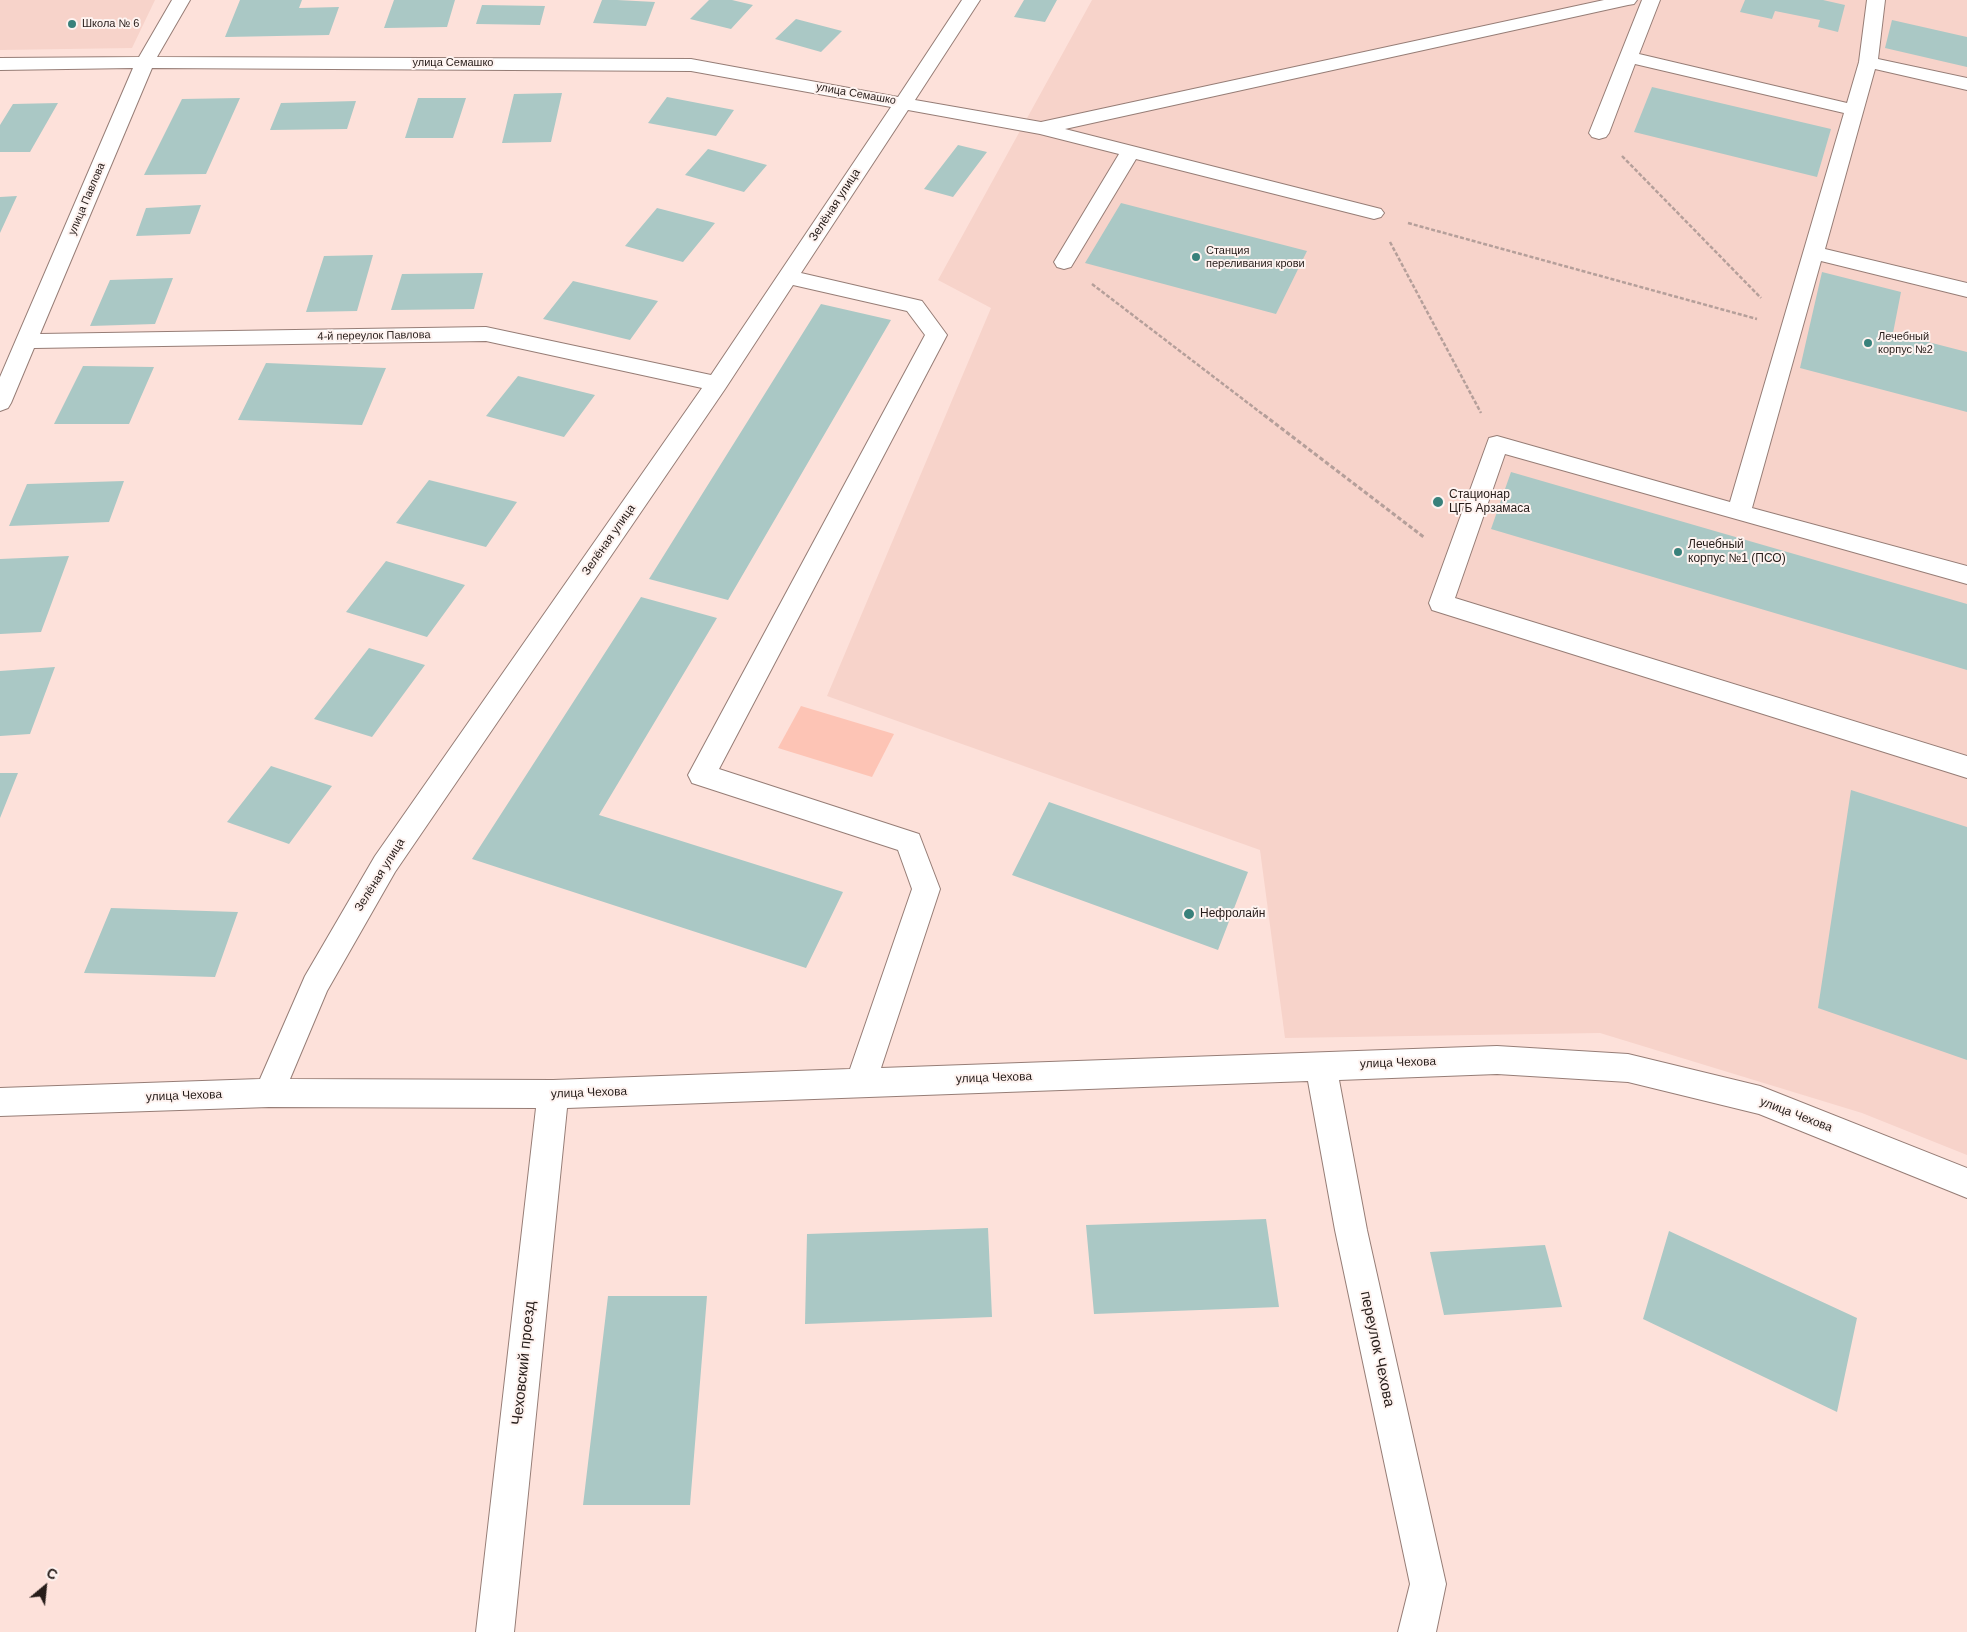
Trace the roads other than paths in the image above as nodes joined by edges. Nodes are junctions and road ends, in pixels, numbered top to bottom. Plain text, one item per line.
1 (181, 0) edge
2 (971, 0) edge
3 (1628, 0) edge
4 (1651, 0) edge
5 (1876, 0) edge
6 (1609, 2) edge
7 (1629, 57) junction
8 (145, 62) junction
9 (1868, 62) junction
10 (0, 64) edge
11 (1967, 84) edge
12 (903, 102) junction
13 (1854, 110) junction
14 (1041, 128) junction
15 (1600, 132) road end
16 (1132, 151) junction
17 (1374, 213) road end
18 (1812, 253) junction
19 (1064, 262) road end
20 (788, 277) junction
21 (1967, 290) edge
22 (26, 341) junction
23 (717, 384) junction
24 (0, 403) edge
25 (1739, 513) junction
26 (1967, 575) edge
27 (1967, 767) edge
28 (1321, 1066) junction
29 (861, 1083) junction
30 (269, 1093) junction
31 (553, 1094) junction
32 (0, 1102) edge
33 (1967, 1183) edge
34 (495, 1632) edge
35 (1417, 1632) edge

1 - 8 street, улица Павлова
2 - 12 street, Зелёная улица
3 - 6 street
4 - 7 street
5 - 9 street
6 - 14 street
7 - 13 street
7 - 15 street
8 - 10 street, улица Семашко
8 - 12 street, улица Семашко
8 - 22 street, улица Павлова
9 - 11 street
9 - 13 street
12 - 14 street, улица Семашко
12 - 20 street, Зелёная улица
13 - 18 street
14 - 16 street, улица Семашко
16 - 17 street, улица Семашко
16 - 19 street
18 - 21 street
18 - 25 street
20 - 23 street, Зелёная улица
20 - 29 street
22 - 23 street, 4-й переулок Павлова
22 - 24 street, улица Павлова
23 - 30 street, Зелёная улица
25 - 26 street
25 - 27 street
28 - 29 street, улица Чехова
28 - 33 street, улица Чехова
28 - 35 street, переулок Чехова
29 - 31 street, улица Чехова
30 - 31 street, улица Чехова
30 - 32 street, улица Чехова
31 - 34 street, Чеховский проезд

